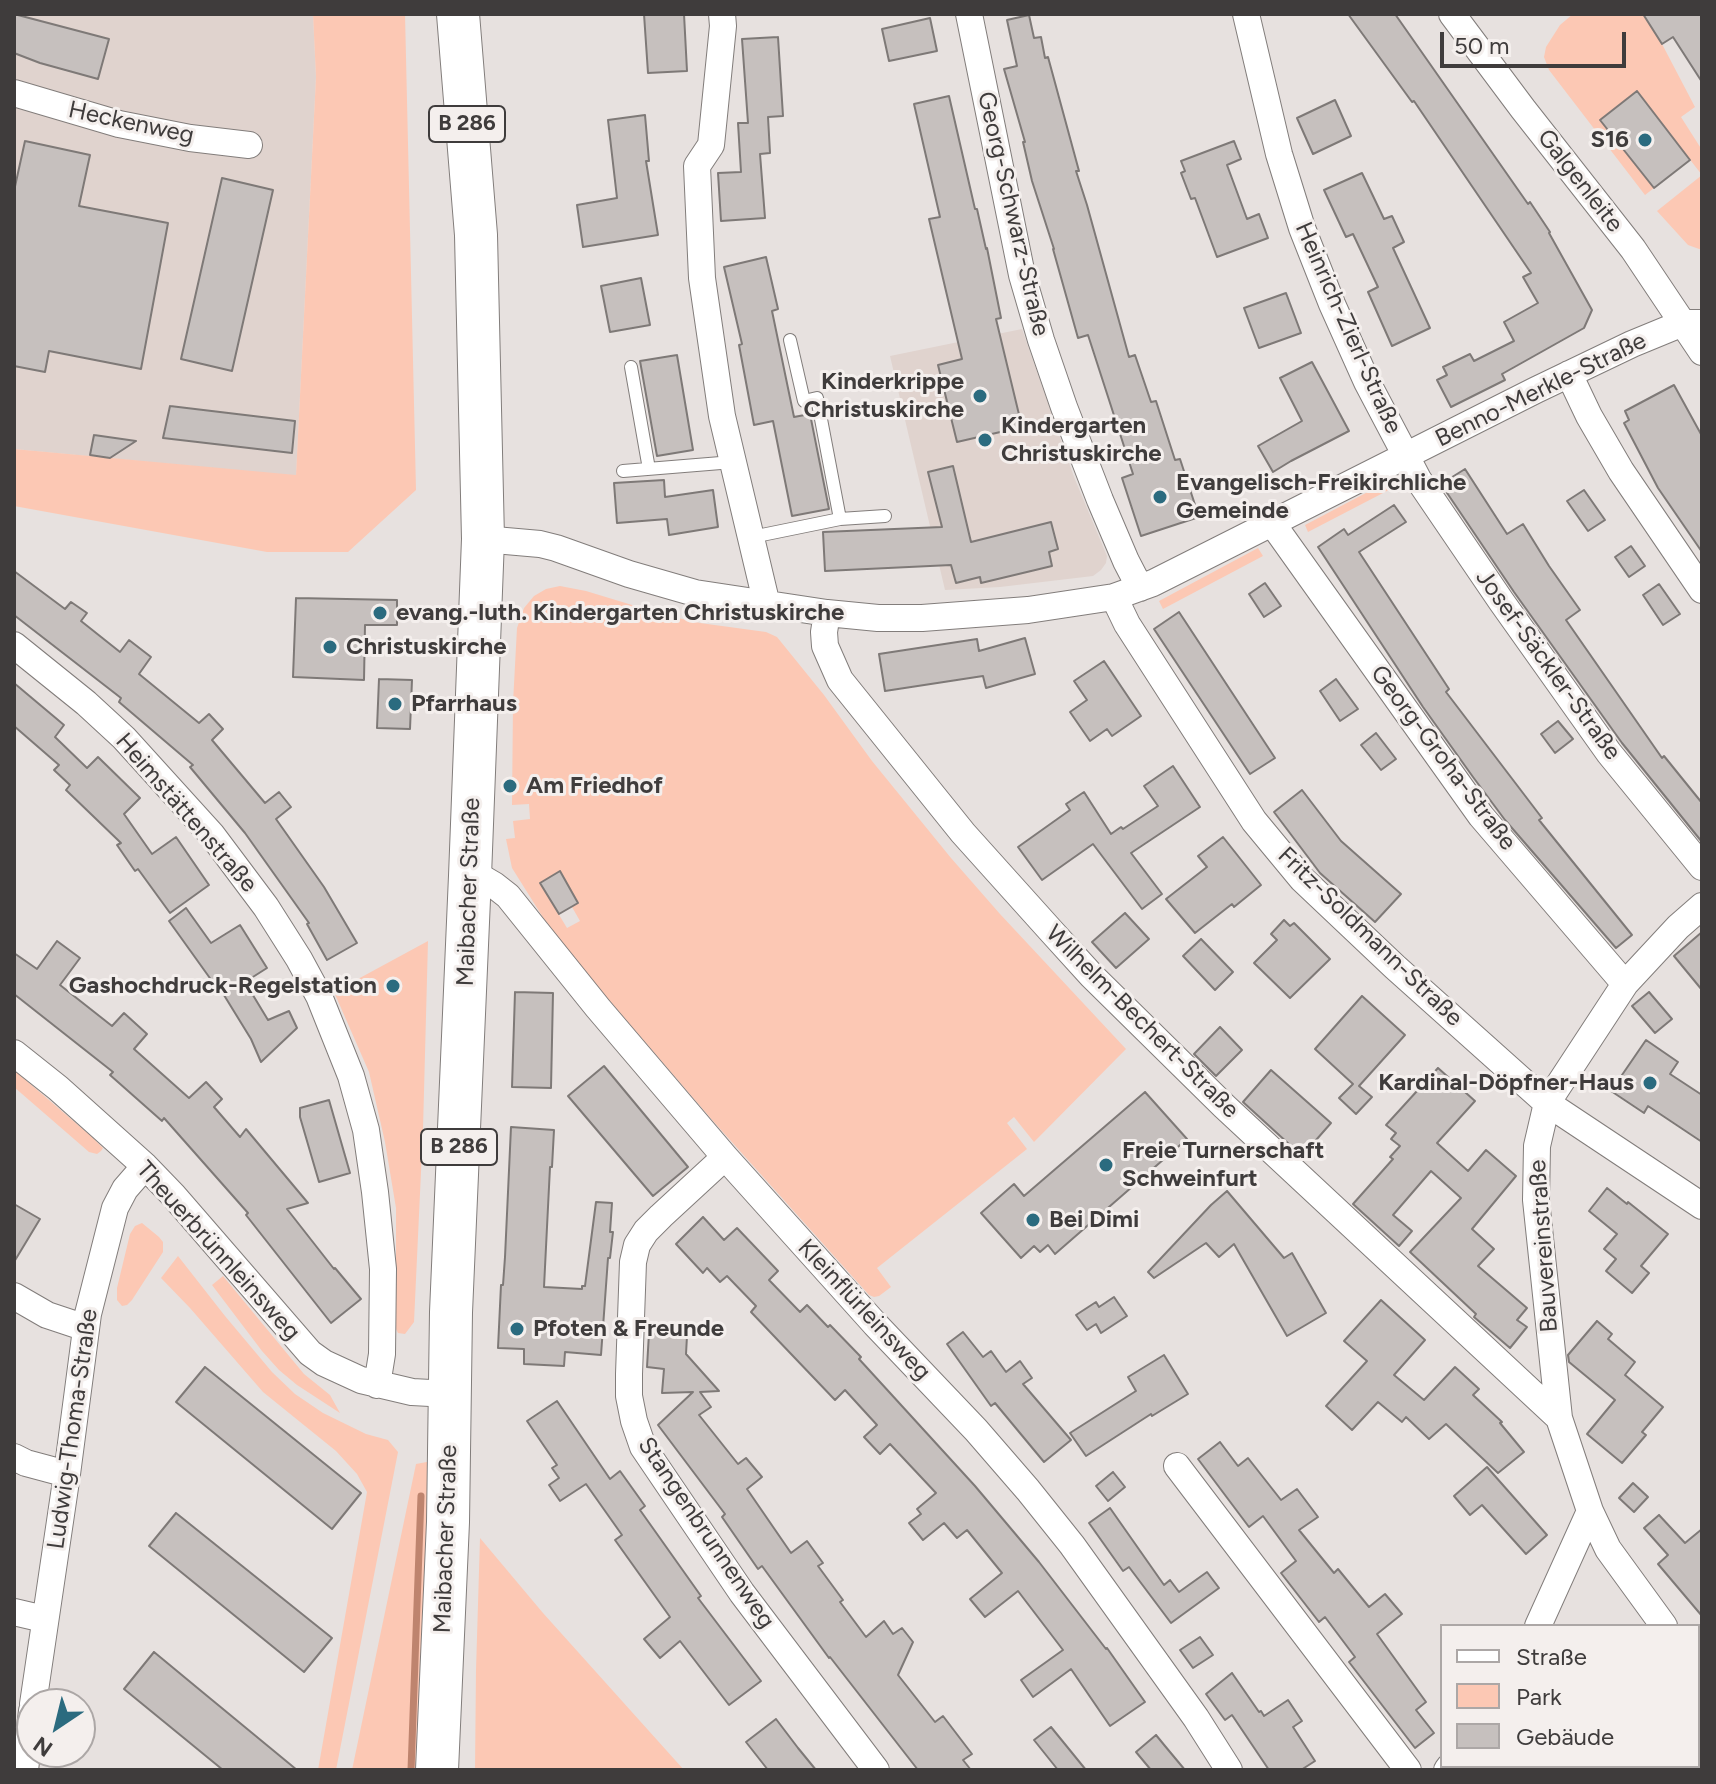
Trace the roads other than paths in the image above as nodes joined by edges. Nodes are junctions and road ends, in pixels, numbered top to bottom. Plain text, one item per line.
1 (458, 14) edge
2 (722, 14) edge
3 (969, 14) edge
4 (1246, 14) edge
5 (1452, 14) edge
6 (14, 93) edge
7 (249, 145) dead end
8 (1702, 303) edge
9 (1692, 323) edge
10 (790, 340) dead end
11 (1702, 352) edge
12 (631, 367) dead end
13 (1569, 374) junction
14 (1406, 456) junction
15 (733, 462) junction
16 (649, 469) junction
17 (623, 471) dead end
18 (885, 516) dead end
19 (840, 519) junction
20 (1272, 523) junction
21 (752, 537) junction
22 (483, 539) junction
23 (1140, 588) junction
24 (1702, 590) edge
25 (1114, 597) junction
26 (767, 605) junction
27 (827, 613) junction
28 (14, 645) edge
29 (1702, 867) edge
30 (470, 876) junction
31 (1702, 906) edge
32 (1625, 984) junction
33 (14, 1053) edge
34 (1547, 1103) junction
35 (725, 1157) junction
36 (145, 1166) junction
37 (1702, 1206) edge
38 (14, 1296) edge
39 (86, 1328) junction
40 (377, 1385) junction
41 (449, 1394) junction
42 (1559, 1418) junction
43 (14, 1457) edge
44 (1177, 1466) dead end
45 (67, 1474) junction
46 (1590, 1511) junction
47 (14, 1612) edge
48 (44, 1619) junction
49 (1539, 1624) edge
50 (1663, 1624) edge
51 (35, 1688) edge
52 (437, 1770) edge
53 (876, 1770) edge
54 (1229, 1770) edge
55 (1408, 1770) edge

1 - 22 main road, Maibacher Straße / B 286
2 - 15 street
3 - 23 street, Georg-Schwarz-Straße
4 - 14 street, Heinrich-Zierl-Straße
5 - 9 street, Galgenleite
6 - 7 street, Heckenweg
8 - 9 street
9 - 11 street, Galgenleite
9 - 13 street, Benno-Merkle-Straße
10 - 19 lane
12 - 16 lane
13 - 14 street, Benno-Merkle-Straße
13 - 24 street
14 - 20 street, Benno-Merkle-Straße
14 - 29 street, Josef-Säckler-Straße
15 - 16 lane
15 - 21 street
16 - 17 lane
18 - 19 lane
19 - 21 lane
20 - 23 street, Benno-Merkle-Straße
20 - 32 street, Georg-Groha-Straße
21 - 26 street
22 - 26 street, Benno-Merkle-Straße
22 - 30 main road, Maibacher Straße / B 286
23 - 25 street, Benno-Merkle-Straße
25 - 27 street, Benno-Merkle-Straße
25 - 34 street, Fritz-Soldmann-Straße
26 - 27 street, Benno-Merkle-Straße
27 - 42 street, Wilhelm-Bechert-Straße
28 - 40 street, Heimstättenstraße
30 - 35 street, Kleinflürleinsweg
30 - 41 main road, Maibacher Straße / B 286
31 - 32 street, Bauvereinstraße
32 - 34 street, Bauvereinstraße
33 - 36 street, Theuerbrünnleinsweg
34 - 37 street, Fritz-Soldmann-Straße
34 - 42 street, Bauvereinstraße
35 - 53 street, Stangenbrunnenweg
35 - 54 street, Kleinflürleinsweg
36 - 39 street, Ludwig-Thoma-Straße
36 - 40 street, Theuerbrünnleinsweg
38 - 39 street
39 - 45 street, Ludwig-Thoma-Straße
40 - 41 street, Theuerbrünnleinsweg
41 - 52 main road, Maibacher Straße / B 286
42 - 46 street, Bauvereinstraße
43 - 45 street
44 - 55 street
45 - 48 street, Ludwig-Thoma-Straße
46 - 49 street
46 - 50 street
47 - 48 street
48 - 51 street, Ludwig-Thoma-Straße

